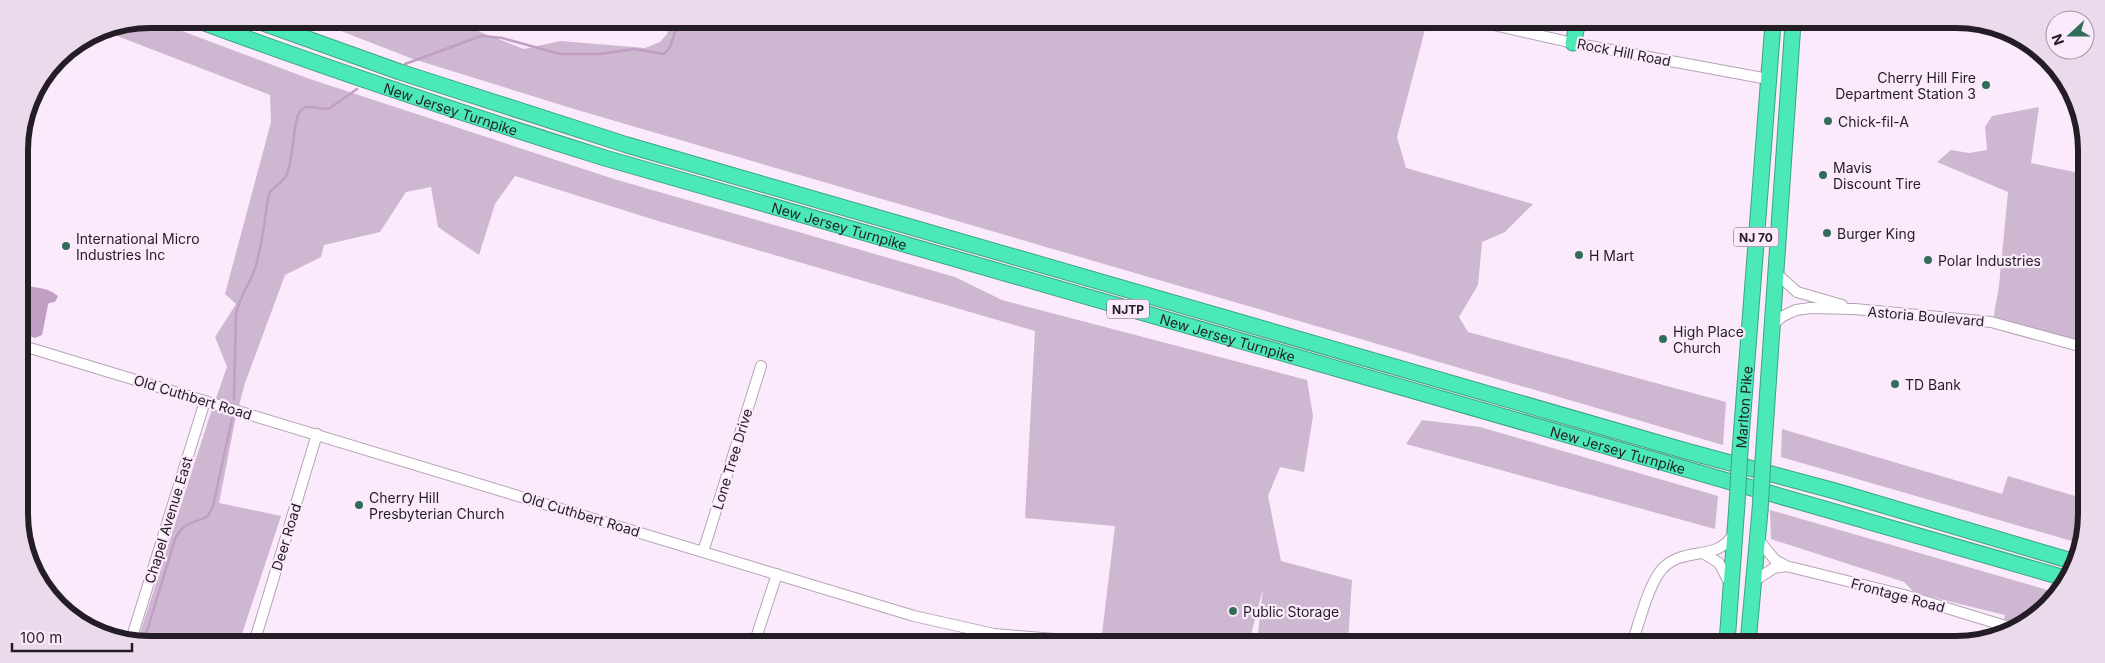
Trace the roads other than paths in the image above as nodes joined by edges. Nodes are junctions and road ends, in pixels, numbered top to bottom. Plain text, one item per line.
1 (218, 28) edge
2 (277, 28) edge
3 (1507, 28) edge
4 (1577, 28) edge
5 (1773, 28) edge
6 (1793, 28) edge
7 (1573, 43) junction
8 (1768, 79) junction
9 (1776, 273) junction
10 (1855, 309) junction
11 (1772, 325) junction
12 (2078, 346) edge
13 (28, 347) edge
14 (761, 366) dead end
15 (205, 401) junction
16 (317, 434) junction
17 (1735, 528) junction
18 (1757, 538) junction
19 (703, 552) junction
20 (1702, 553) junction
21 (2068, 560) edge
22 (1786, 566) junction
23 (777, 574) junction
24 (2060, 577) edge
25 (1754, 581) junction
26 (1731, 591) junction
27 (2003, 625) edge
28 (133, 634) edge
29 (1635, 635) edge
30 (1728, 635) edge
31 (1750, 635) edge
32 (256, 636) edge
33 (757, 636) edge
34 (1012, 636) edge

1 - 24 highway, New Jersey Turnpike / NJTP
2 - 21 highway, New Jersey Turnpike / NJTP
3 - 7 street, Rock Hill Road
4 - 7 highway
5 - 8 highway, Marlton Pike / NJ 70
6 - 9 highway, Marlton Pike / NJ 70
7 - 8 street, Rock Hill Road
8 - 17 highway, Marlton Pike / NJ 70, bridge
9 - 10 street, Astoria Boulevard
9 - 11 highway, Marlton Pike / NJ 70
10 - 11 street, Astoria Boulevard
10 - 12 street, Astoria Boulevard
11 - 18 highway, Marlton Pike / NJ 70, bridge
13 - 15 street, Old Cuthbert Road
14 - 19 street, Lone Tree Drive
15 - 16 street, Old Cuthbert Road
15 - 28 street, Chapel Avenue East
16 - 19 street, Old Cuthbert Road
16 - 32 street, Deer Road
17 - 20 street
17 - 26 highway, Marlton Pike / NJ 70
18 - 22 street, Frontage Road
18 - 25 highway, Marlton Pike / NJ 70
19 - 23 street, Old Cuthbert Road
20 - 26 street
20 - 29 street
22 - 25 street
22 - 27 street, Frontage Road
23 - 33 street
23 - 34 street, Old Cuthbert Road
25 - 31 highway, Marlton Pike / NJ 70
26 - 30 highway, Marlton Pike / NJ 70

